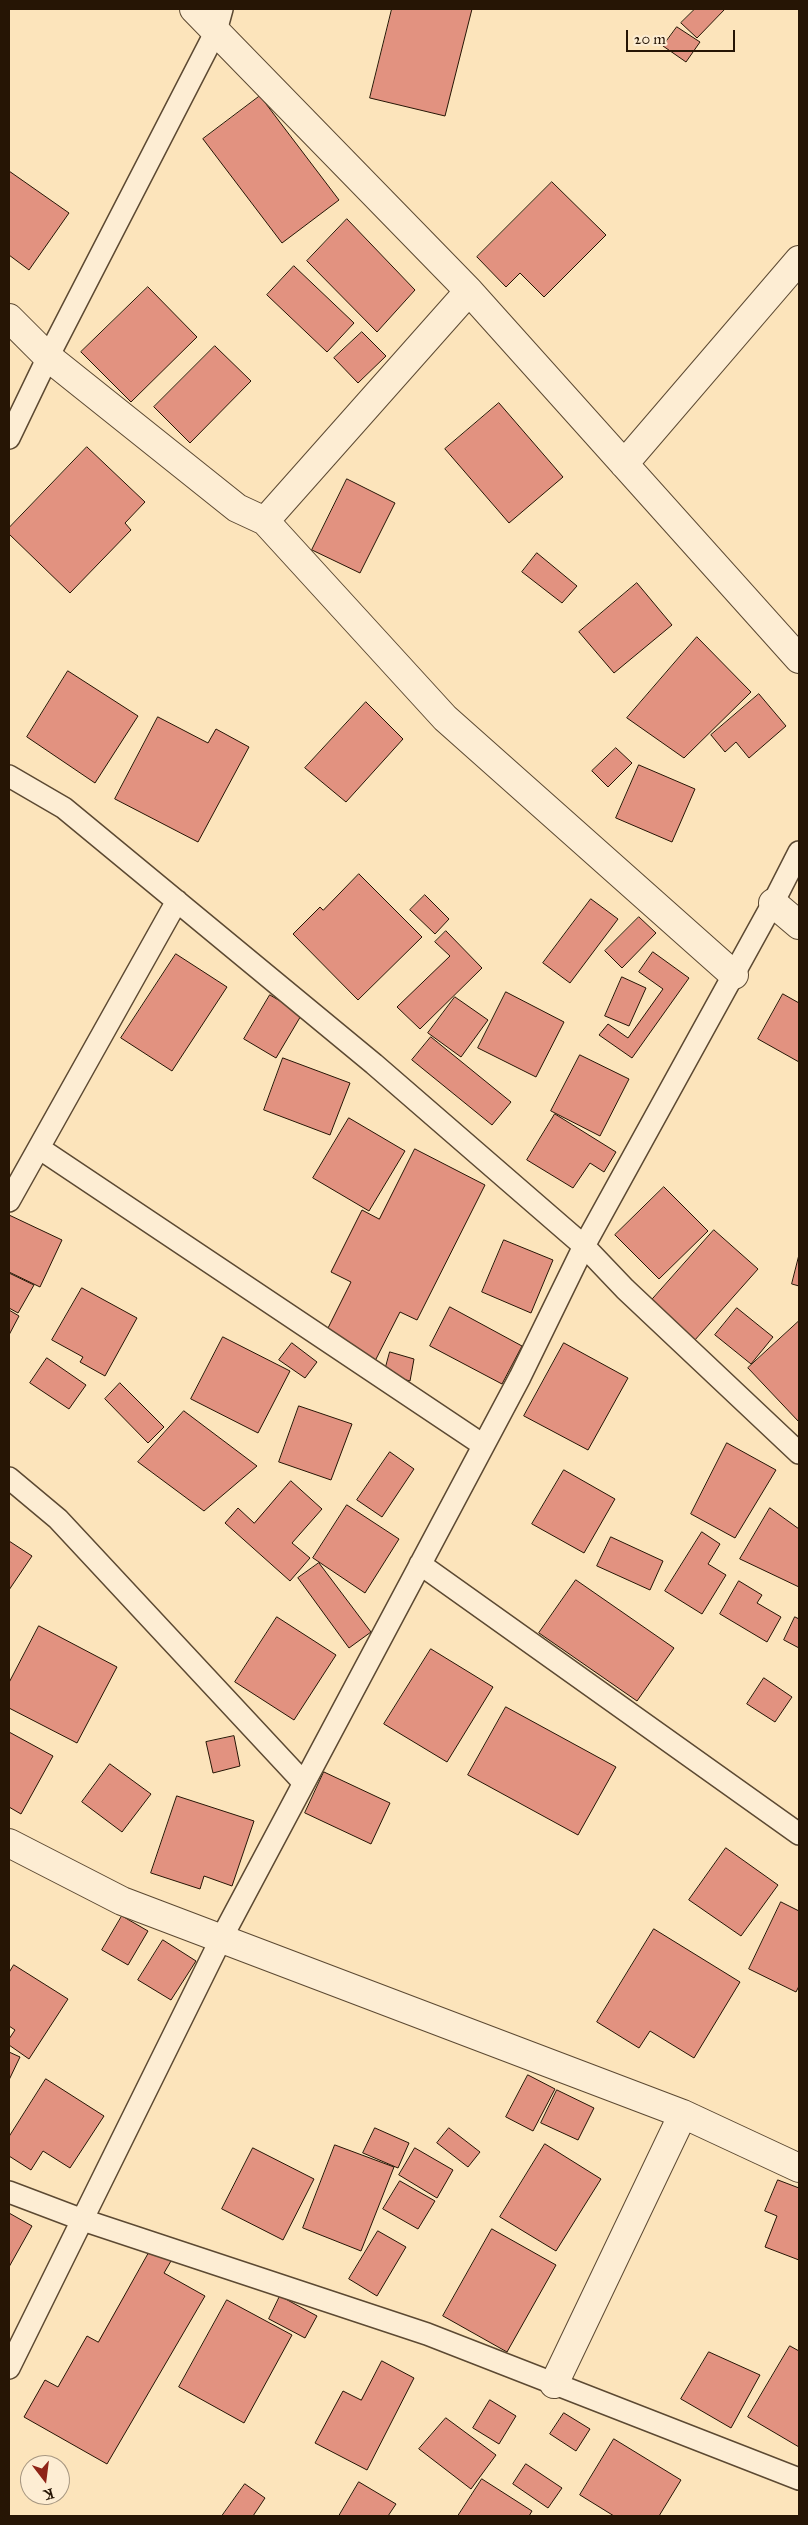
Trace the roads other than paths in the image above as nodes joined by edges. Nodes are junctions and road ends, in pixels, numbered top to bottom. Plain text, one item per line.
1 (194, 9) edge
2 (219, 20) edge
3 (799, 260) edge
4 (469, 291) junction
5 (9, 318) edge
6 (48, 357) junction
7 (9, 438) edge
8 (624, 464) junction
9 (265, 521) junction
10 (799, 659) edge
11 (9, 776) edge
12 (799, 852) edge
13 (177, 902) junction
14 (773, 903) junction
15 (799, 925) edge
16 (734, 975) junction
17 (39, 1148) junction
18 (9, 1201) edge
19 (584, 1246) junction
20 (483, 1446) junction
21 (799, 1453) edge
22 (9, 1478) edge
23 (420, 1564) junction
24 (304, 1783) junction
25 (799, 1834) edge
26 (9, 1843) edge
27 (222, 1939) junction
28 (682, 2114) junction
29 (799, 2168) edge
30 (9, 2192) edge
31 (83, 2220) junction
32 (9, 2368) edge
33 (554, 2384) junction
34 (799, 2479) edge

1 - 2 street
2 - 4 street
2 - 6 lane
3 - 8 street
4 - 8 street
4 - 9 street
5 - 6 street
6 - 7 lane
6 - 9 street
8 - 10 street
9 - 16 street
11 - 13 lane
12 - 14 lane
13 - 17 lane
13 - 19 lane
14 - 15 street
14 - 16 lane
16 - 19 lane
17 - 18 lane
17 - 20 lane
19 - 20 lane
19 - 21 lane
20 - 23 lane
22 - 24 lane
23 - 24 lane
23 - 25 lane
24 - 27 lane
26 - 27 street
27 - 28 street
27 - 31 lane
28 - 29 street
28 - 33 street
30 - 31 lane
31 - 32 lane
31 - 33 lane
33 - 34 lane

